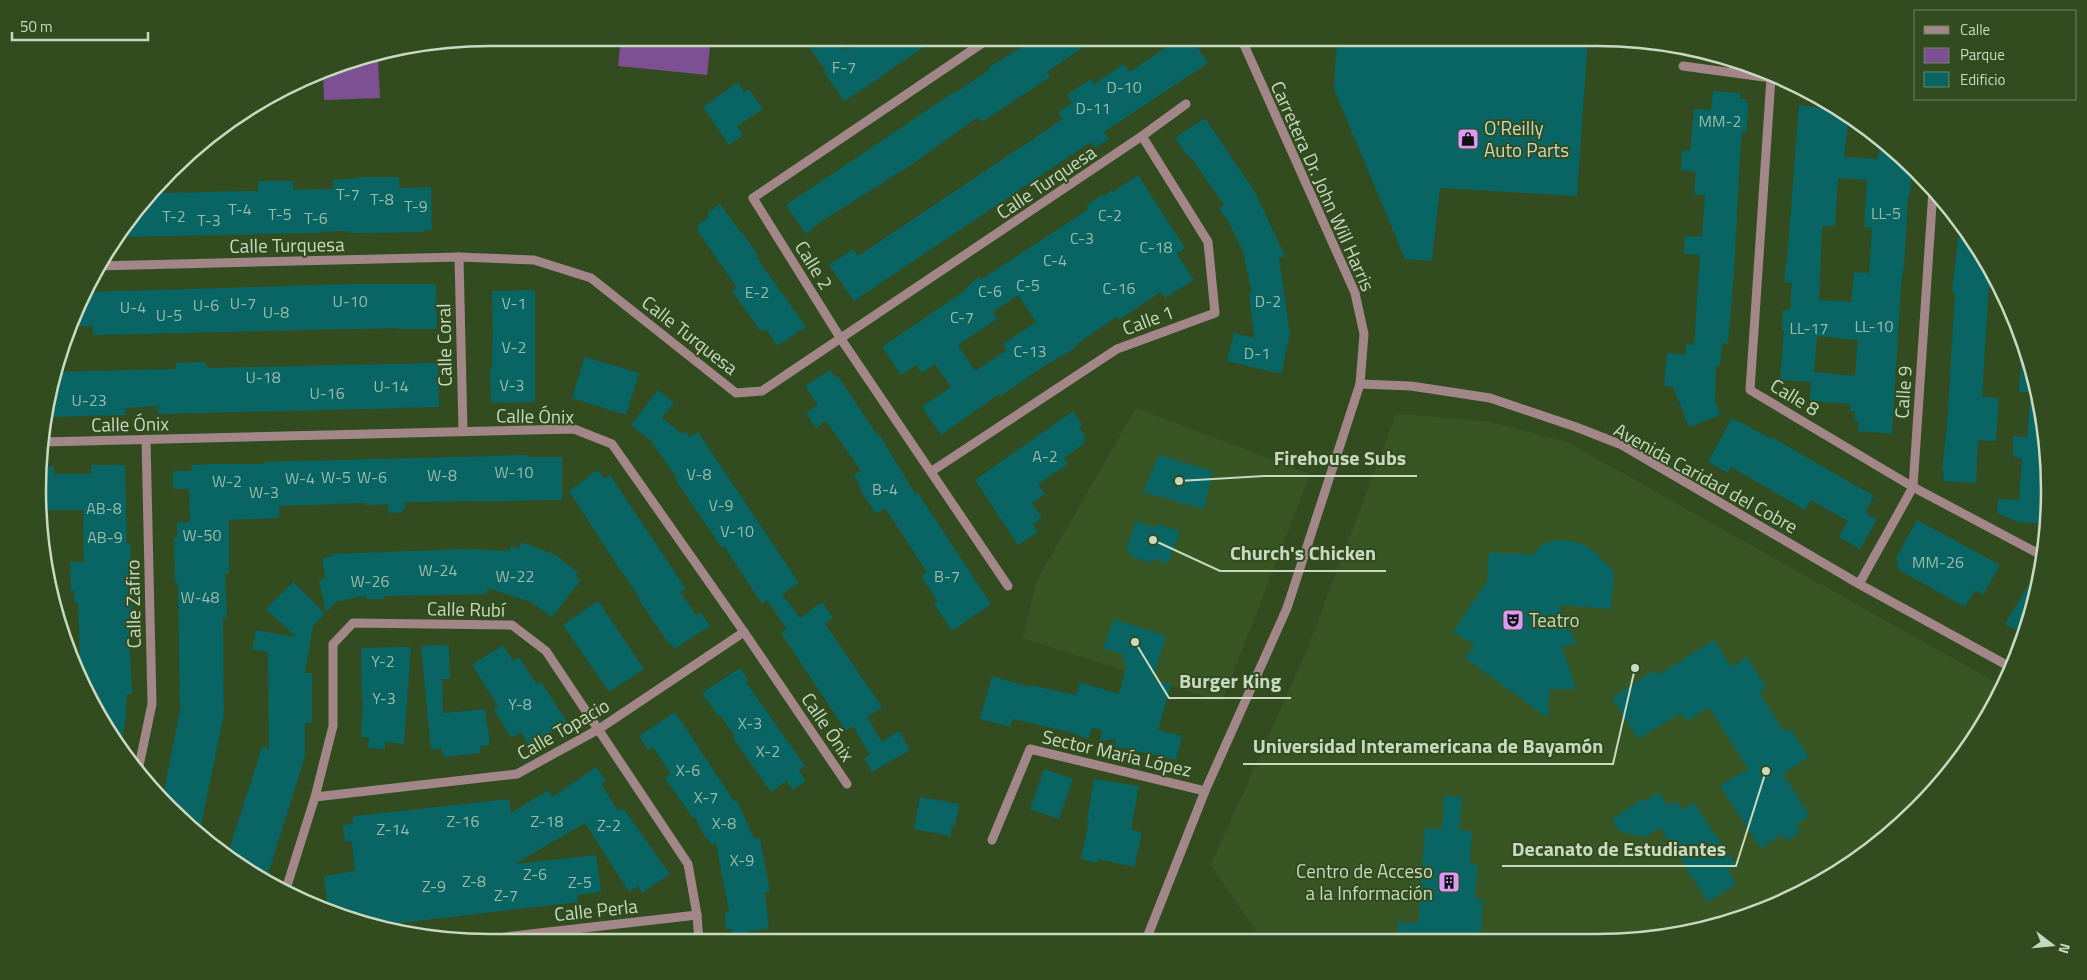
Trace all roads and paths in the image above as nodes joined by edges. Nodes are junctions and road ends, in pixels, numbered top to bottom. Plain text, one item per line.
1 (978, 46) edge
2 (1244, 46) edge
3 (1683, 66) dead end
4 (1756, 76) edge
5 (1771, 82) edge
6 (1186, 104) dead end
7 (1142, 136) junction
8 (1932, 199) edge
9 (459, 258) junction
10 (107, 266) edge
11 (841, 339) junction
12 (1360, 384) junction
13 (462, 431) junction
14 (146, 440) junction
15 (49, 442) edge
16 (932, 471) junction
17 (1913, 487) junction
18 (2036, 552) edge
19 (1859, 584) junction
20 (1008, 586) dead end
21 (744, 632) junction
22 (2005, 664) edge
23 (600, 730) junction
24 (140, 762) edge
25 (847, 784) dead end
26 (1205, 791) junction
27 (315, 797) junction
28 (992, 840) dead end
29 (287, 884) edge
30 (697, 915) junction
31 (524, 934) edge
32 (698, 934) edge
33 (1148, 934) edge

1 - 11 street, Calle 2
2 - 12 street, Carretera Dr. John Will Harris
3 - 4 street
5 - 17 street, Calle 8
6 - 7 street, Calle Turquesa
7 - 11 street, Calle Turquesa
7 - 16 street, Calle 1
8 - 17 street, Calle 9
9 - 10 street, Calle Turquesa
9 - 11 street, Calle Turquesa
9 - 13 street, Calle Coral
11 - 16 street, Calle 2
12 - 19 street, Avenida Caridad del Cobre
12 - 26 street, Carretera Dr. John Will Harris
13 - 14 street, Calle Ónix
13 - 21 street, Calle Ónix
14 - 15 street, Calle Ónix
14 - 24 street, Calle Zafiro
16 - 20 street, Calle 2
17 - 18 street, Calle 8
17 - 19 street, Calle 9
19 - 22 street, Avenida Caridad del Cobre
21 - 23 street, Calle Topacio
21 - 25 street, Calle Ónix
23 - 27 street, Calle Topacio
23 - 27 street, Calle Rubí
23 - 30 street, Calle Rubí
26 - 28 street, Sector María López
26 - 33 street, Carretera Dr. John Will Harris
27 - 29 street, Calle Rubí
30 - 31 street, Calle Perla
30 - 32 street, Calle Rubí

